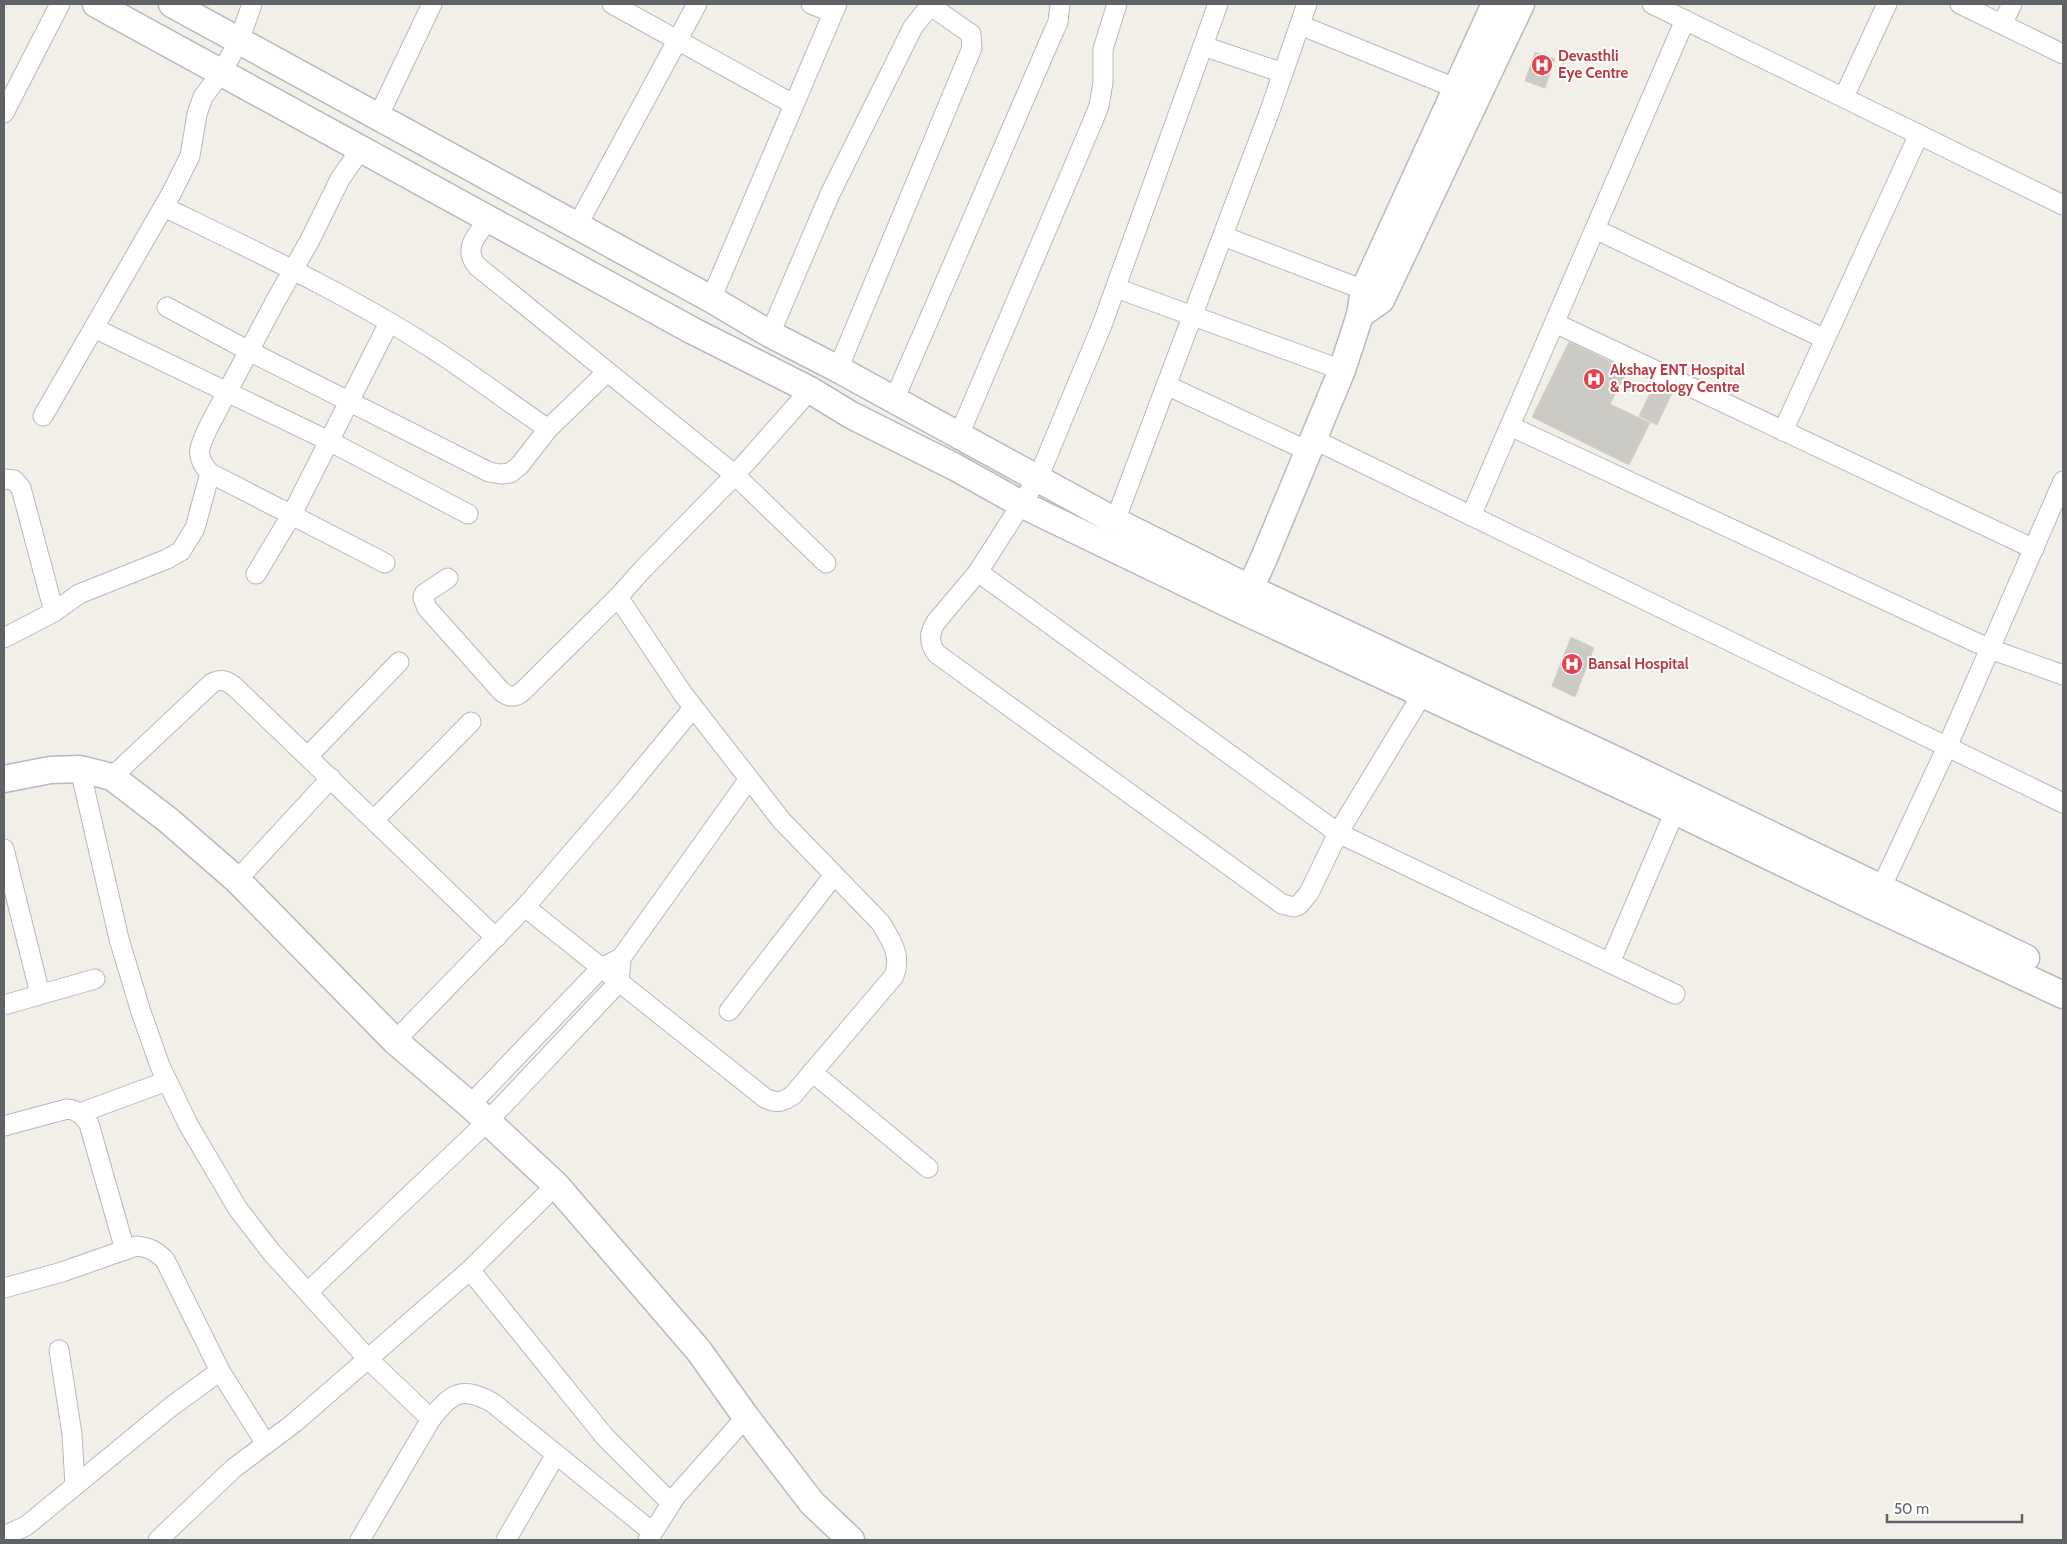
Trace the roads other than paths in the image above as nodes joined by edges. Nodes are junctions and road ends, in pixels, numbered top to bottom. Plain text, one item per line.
1 (60, 4) edge
2 (96, 4) edge
3 (172, 4) edge
4 (252, 4) edge
5 (432, 4) edge
6 (612, 4) edge
7 (697, 4) edge
8 (811, 4) edge
9 (1060, 4) edge
10 (1117, 4) edge
11 (1218, 4) edge
12 (1307, 4) edge
13 (1495, 4) edge
14 (1521, 4) edge
15 (1652, 4) edge
16 (1887, 4) edge
17 (1960, 4) edge
18 (2012, 4) edge
19 (929, 5) edge
20 (835, 8) edge
21 (1685, 20) junction
22 (2002, 24) junction
23 (1300, 25) junction
24 (676, 40) junction
25 (239, 41) junction
26 (1204, 46) junction
27 (2063, 54) edge
28 (221, 73) junction
29 (1283, 73) junction
30 (1455, 88) junction
31 (1844, 98) junction
32 (793, 104) junction
33 (4, 113) edge
34 (378, 117) junction
35 (1919, 134) junction
36 (361, 149) junction
37 (2063, 205) edge
38 (164, 207) junction
39 (489, 219) junction
40 (577, 226) junction
41 (1595, 229) junction
42 (1223, 236) junction
43 (293, 270) junction
44 (1116, 288) junction
45 (1372, 295) junction
46 (710, 299) junction
47 (167, 307) dead end
48 (1193, 315) junction
49 (389, 323) junction
50 (1555, 323) junction
51 (94, 328) junction
52 (770, 334) junction
53 (1825, 339) junction
54 (249, 351) junction
55 (838, 369) junction
56 (1342, 370) junction
57 (607, 372) junction
58 (1166, 385) junction
59 (810, 390) junction
60 (227, 393) junction
61 (894, 400) junction
62 (349, 402) junction
63 (43, 416) dead end
64 (1510, 426) junction
65 (548, 429) junction
66 (1783, 430) junction
67 (960, 435) junction
68 (329, 441) junction
69 (1311, 445) junction
70 (210, 472) junction
71 (735, 475) junction
72 (1038, 478) junction
73 (4, 480) edge
74 (2063, 482) edge
75 (1023, 504) junction
76 (292, 514) junction
77 (468, 514) dead end
78 (1471, 516) junction
79 (1115, 521) junction
80 (2034, 549) junction
81 (385, 562) dead end
82 (826, 563) dead end
83 (978, 572) junction
84 (256, 574) dead end
85 (448, 578) dead end
86 (623, 592) junction
87 (1245, 599) junction
88 (54, 612) junction
89 (4, 638) edge
90 (1990, 649) junction
91 (399, 662) dead end
92 (2063, 675) edge
93 (1423, 693) junction
94 (693, 708) junction
95 (471, 722) dead end
96 (1947, 747) junction
97 (308, 756) junction
98 (80, 769) junction
99 (112, 777) junction
100 (330, 778) junction
101 (749, 779) junction
102 (4, 780) edge
103 (2063, 803) edge
104 (1675, 811) junction
105 (374, 820) junction
106 (1338, 833) junction
107 (4, 848) edge
108 (834, 875) junction
109 (237, 880) junction
110 (1881, 888) junction
111 (525, 907) junction
112 (496, 938) junction
113 (621, 958) junction
114 (1610, 963) junction
115 (601, 968) junction
116 (2063, 975) edge
117 (95, 979) dead end
118 (619, 982) junction
119 (40, 994) junction
120 (1675, 994) dead end
121 (2063, 995) edge
122 (4, 1004) edge
123 (729, 1011) dead end
124 (395, 1041) junction
125 (812, 1072) junction
126 (167, 1081) junction
127 (80, 1112) junction
128 (479, 1113) junction
129 (4, 1126) edge
130 (928, 1168) dead end
131 (556, 1185) junction
132 (124, 1250) junction
133 (470, 1270) junction
134 (4, 1288) edge
135 (308, 1292) junction
136 (59, 1350) dead end
137 (368, 1359) junction
138 (220, 1371) junction
139 (746, 1417) junction
140 (430, 1418) junction
141 (266, 1444) junction
142 (556, 1454) junction
143 (75, 1486) junction
144 (671, 1503) junction
145 (4, 1536) edge
146 (650, 1536) edge
147 (158, 1540) edge
148 (360, 1540) edge
149 (506, 1540) edge
150 (851, 1540) edge

1 - 33 street
2 - 28 main road
3 - 25 main road
4 - 25 street
5 - 34 street
6 - 24 street
7 - 24 street
8 - 20 street
9 - 61 street
10 - 67 street
11 - 26 street
12 - 23 street
13 - 30 main road
14 - 45 main road
15 - 21 street
16 - 31 street
17 - 22 street
18 - 22 street
19 - 52 street
19 - 55 street
20 - 32 street
21 - 31 street
21 - 41 street
22 - 27 street
23 - 29 street
23 - 30 street
24 - 32 street
24 - 40 street
25 - 28 street
25 - 34 main road
26 - 29 street
26 - 44 street
28 - 36 main road
28 - 38 street
29 - 42 street
30 - 45 main road
31 - 35 street
32 - 46 street
34 - 40 main road
35 - 37 street
35 - 53 street
36 - 39 main road
36 - 43 street
38 - 43 street
38 - 51 street
39 - 57 street
39 - 59 main road
40 - 46 main road
41 - 50 street
41 - 53 street
42 - 45 street
42 - 48 street
43 - 49 street
43 - 54 street
44 - 48 street
44 - 72 street
45 - 56 main road
46 - 52 main road
47 - 54 street
48 - 56 street
48 - 58 street
49 - 62 street
49 - 65 street
50 - 64 street
50 - 66 street
51 - 60 street
51 - 63 street
52 - 55 main road
53 - 66 street
54 - 60 street
54 - 62 street
55 - 61 main road
56 - 69 main road
57 - 65 street
57 - 71 street
58 - 69 street
58 - 79 street
59 - 71 street
59 - 75 main road
60 - 68 street
60 - 70 street
61 - 67 main road
62 - 65 street
62 - 68 street
64 - 78 street
64 - 90 street
66 - 80 street
67 - 72 main road
68 - 76 street
68 - 77 street
69 - 78 street
69 - 87 main road
70 - 76 street
70 - 88 street
71 - 82 street
71 - 86 street
72 - 75 street
72 - 79 main road
73 - 88 street
74 - 80 street
75 - 83 street
75 - 87 main road
76 - 81 street
76 - 84 street
78 - 96 street
79 - 87 main road
80 - 90 street
83 - 106 street
83 - 106 street
85 - 86 street
86 - 94 street
87 - 93 main road
87 - 110 main road
88 - 89 street
90 - 92 street
90 - 96 street
91 - 97 street
93 - 104 main road
93 - 106 street
94 - 101 street
94 - 111 street
95 - 105 street
96 - 103 street
96 - 110 street
97 - 99 street
97 - 100 street
98 - 99 main road
98 - 102 main road
98 - 126 street
99 - 109 main road
100 - 105 street
100 - 109 street
101 - 108 street
101 - 113 street
104 - 114 street
104 - 121 main road
105 - 112 street
106 - 114 street
107 - 119 street
108 - 123 street
108 - 125 street
109 - 124 main road
110 - 116 main road
111 - 112 street
111 - 115 street
112 - 124 street
113 - 115 street
113 - 118 street
114 - 120 street
115 - 118 street
115 - 128 street
117 - 119 street
118 - 125 street
118 - 128 street
119 - 122 street
124 - 128 main road
125 - 130 street
126 - 127 street
126 - 135 street
127 - 129 street
127 - 132 street
128 - 131 main road
128 - 135 street
131 - 133 street
131 - 139 main road
132 - 134 street
132 - 138 street
133 - 137 street
133 - 144 street
135 - 137 street
136 - 143 street
137 - 140 street
137 - 141 street
138 - 141 street
138 - 143 street
139 - 144 street
139 - 150 main road
140 - 142 street
140 - 148 street
141 - 147 street
142 - 146 street
142 - 149 street
143 - 145 street
144 - 146 street

